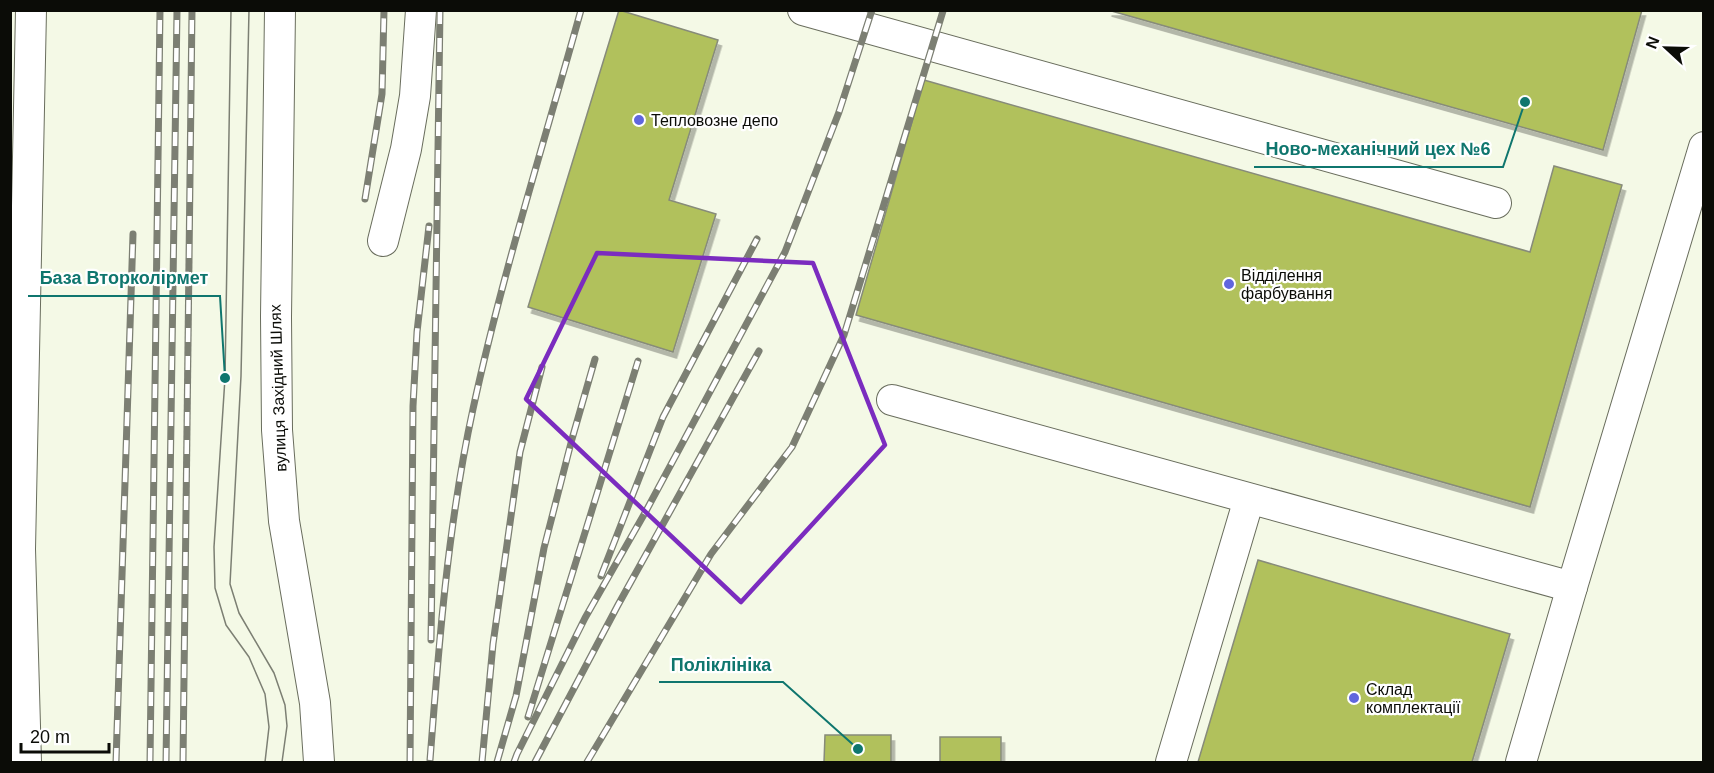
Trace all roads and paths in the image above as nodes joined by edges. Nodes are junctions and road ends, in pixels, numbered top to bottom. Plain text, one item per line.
1 (31, 10) edge
2 (280, 10) edge
3 (421, 10) edge
4 (802, 10) edge
5 (1704, 147) edge
6 (1496, 203) dead end
7 (383, 241) dead end
8 (892, 400) dead end
9 (1249, 499) junction
10 (15, 540) edge
11 (1572, 587) junction
12 (26, 762) edge
13 (319, 762) edge
14 (1171, 762) edge
15 (1521, 762) edge

1 - 10 street
2 - 13 street, вулиця Західний Шлях
3 - 7 street
4 - 6 street
5 - 11 street
8 - 9 street
9 - 11 street
9 - 14 street
10 - 12 street
11 - 15 street

